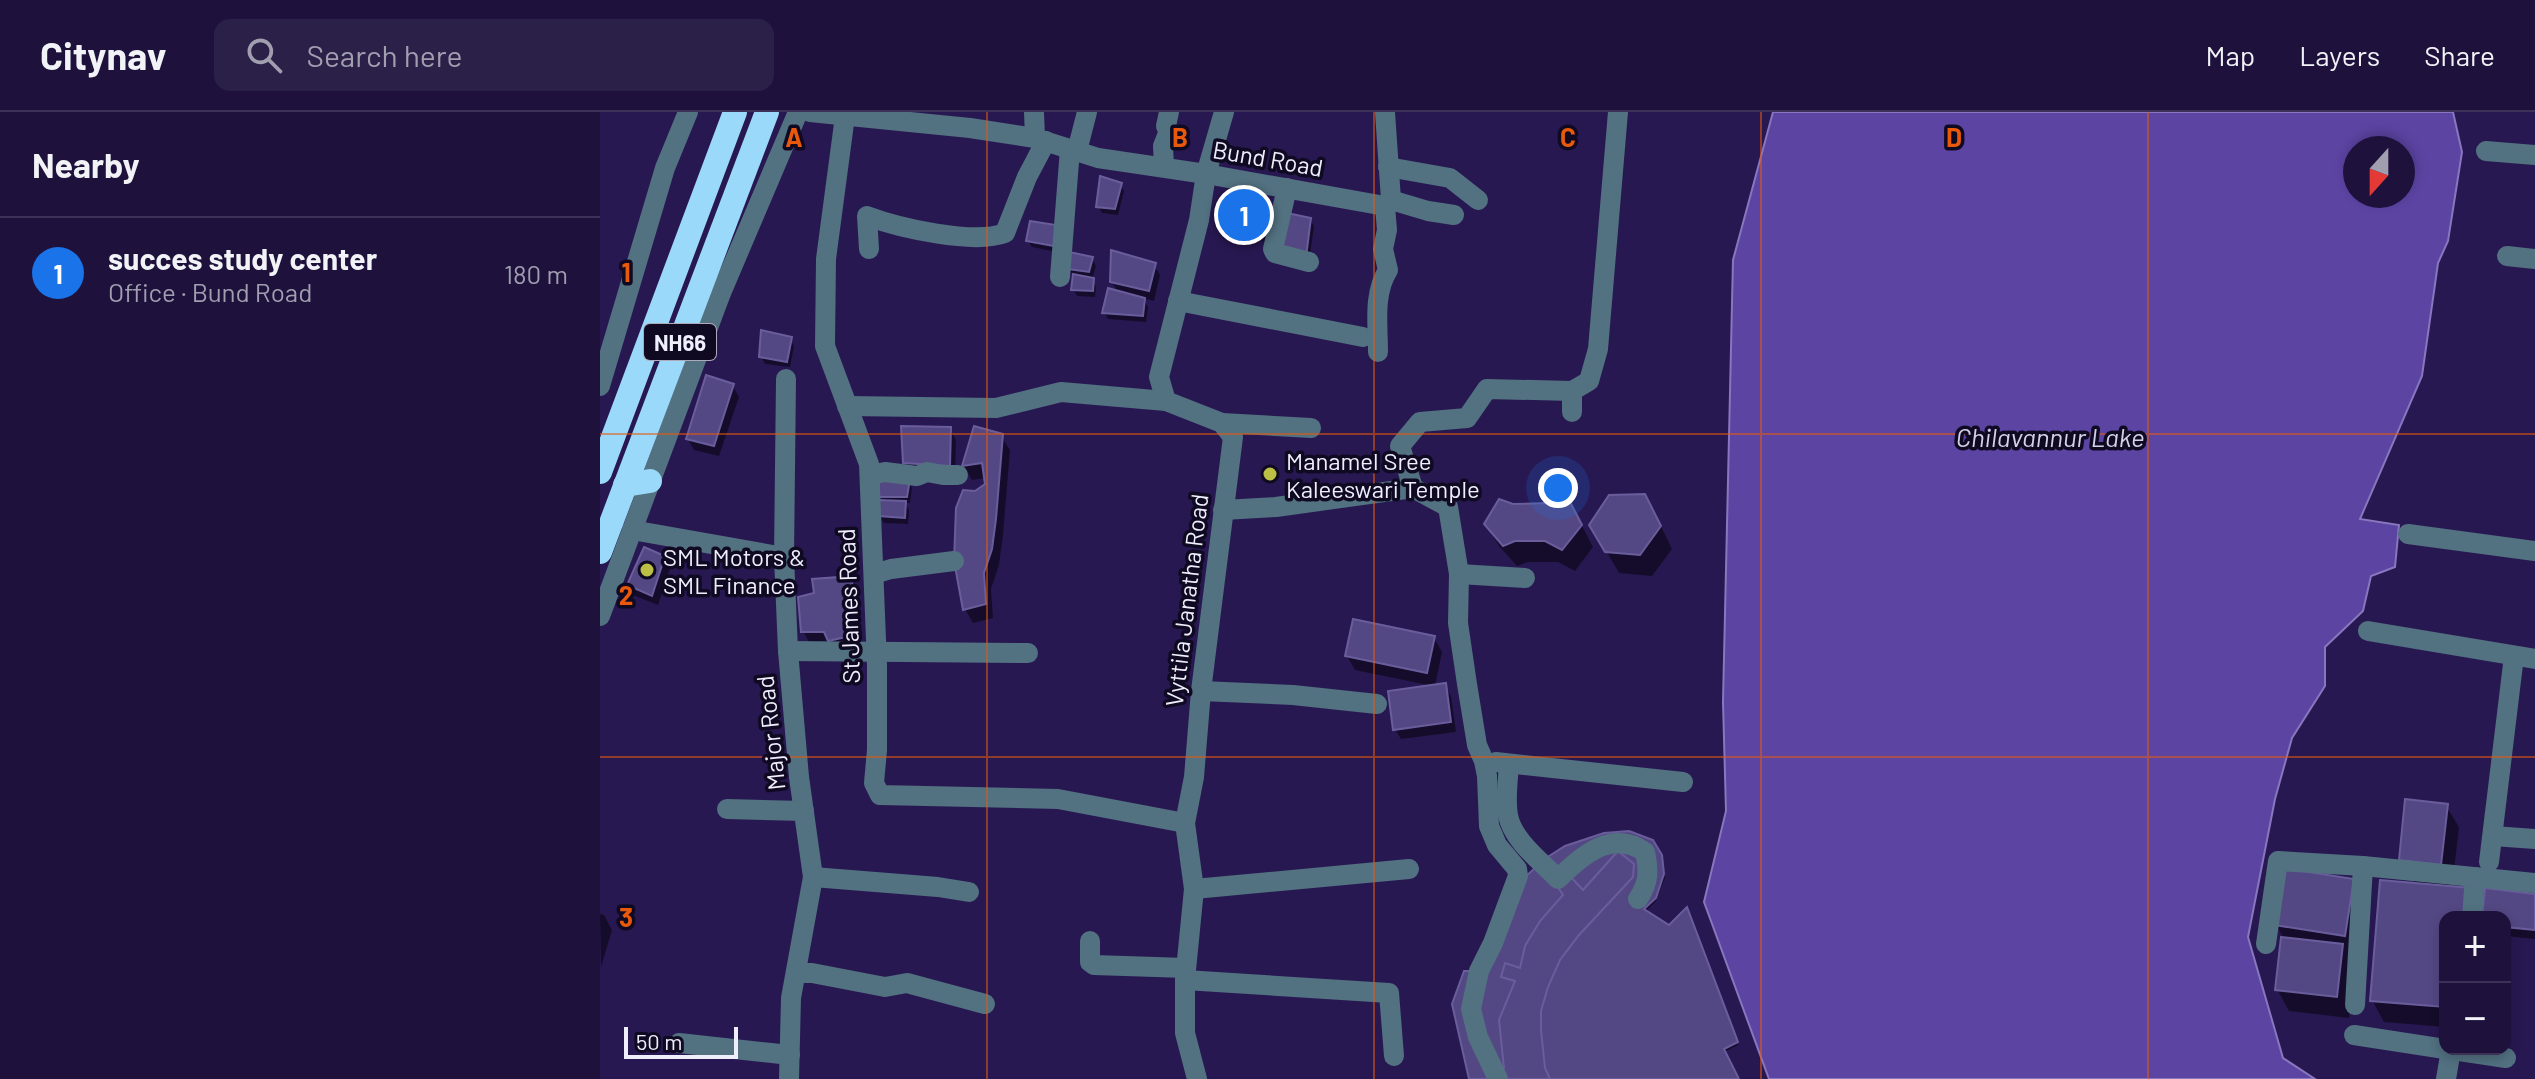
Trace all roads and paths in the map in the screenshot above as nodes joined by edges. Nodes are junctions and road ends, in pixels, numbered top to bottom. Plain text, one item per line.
1 (688, 112) edge
2 (798, 112) edge
3 (810, 112) edge
4 (1034, 112) edge
5 (1087, 112) edge
6 (1169, 112) edge
7 (1224, 112) edge
8 (1385, 112) edge
9 (1618, 112) edge
10 (845, 116) junction
11 (732, 118) edge
12 (763, 122) edge
13 (1041, 139) junction
14 (1073, 150) junction
15 (2486, 151) dead end
16 (2535, 155) edge
17 (1164, 167) junction
18 (1388, 167) junction
19 (1206, 174) junction
20 (1287, 188) junction
21 (1478, 200) dead end
22 (1388, 203) junction
23 (1454, 215) dead end
24 (869, 249) dead end
25 (2507, 256) dead end
26 (2535, 259) edge
27 (1309, 262) dead end
28 (1060, 277) dead end
29 (1178, 301) junction
30 (786, 379) dead end
31 (600, 386) edge
32 (1166, 401) junction
33 (847, 406) junction
34 (1222, 423) junction
35 (1311, 428) dead end
36 (600, 472) edge
37 (870, 475) junction
38 (958, 475) dead end
39 (650, 481) junction
40 (625, 485) junction
41 (1413, 488) junction
42 (1223, 510) junction
43 (632, 530) junction
44 (2408, 534) dead end
45 (2535, 551) edge
46 (600, 552) edge
47 (784, 557) junction
48 (954, 561) dead end
49 (874, 574) junction
50 (1459, 574) junction
51 (1525, 578) dead end
52 (600, 616) edge
53 (2368, 631) dead end
54 (788, 651) junction
55 (877, 653) junction
56 (1028, 653) dead end
57 (2525, 657) edge
58 (1201, 691) junction
59 (1377, 704) dead end
60 (1484, 761) junction
61 (1509, 764) junction
62 (1683, 782) dead end
63 (727, 809) dead end
64 (804, 811) junction
65 (1185, 823) junction
66 (2493, 836) junction
67 (2535, 839) edge
68 (2489, 862) dead end
69 (2363, 866) junction
70 (1409, 869) dead end
71 (813, 877) junction
72 (2475, 877) junction
73 (2535, 883) edge
74 (1194, 889) junction
75 (969, 892) dead end
76 (1638, 899) dead end
77 (2472, 911) edge
78 (1090, 941) dead end
79 (2266, 944) dead end
80 (796, 973) junction
81 (1185, 974) junction
82 (985, 1004) dead end
83 (2355, 1005) dead end
84 (2354, 1035) dead end
85 (679, 1043) dead end
86 (2439, 1048) edge
87 (790, 1055) junction
88 (2447, 1055) edge
89 (2486, 1055) edge
90 (1394, 1056) dead end
91 (2506, 1058) dead end
92 (789, 1079) edge
93 (1197, 1079) edge
94 (1498, 1079) edge
95 (2446, 1079) edge

1 - 31 street
2 - 39 street
3 - 10 street, Bund Road
4 - 13 street
5 - 14 street
6 - 17 street
7 - 19 street
8 - 18 street
9 - 41 street
10 - 13 street, Bund Road
10 - 33 street, St James Road
11 - 36 highway, NH66
12 - 40 highway, NH66
13 - 14 street, Bund Road
13 - 24 street
14 - 17 street, Bund Road
14 - 28 street
15 - 16 street
17 - 19 street, Bund Road
18 - 21 street
18 - 22 street
19 - 20 street, Bund Road
19 - 29 street
20 - 22 street, Bund Road
20 - 27 street
22 - 23 street, Bund Road
22 - 29 street
25 - 26 street
29 - 32 street
30 - 47 street, Major Road
32 - 33 street
32 - 34 street
33 - 37 street, St James Road
34 - 35 street
34 - 42 street, Vyttila Janatha Road
37 - 38 street
37 - 49 street, St James Road
39 - 40 highway
39 - 43 street
40 - 46 highway, NH66
41 - 42 street
41 - 50 street
42 - 58 street, Vyttila Janatha Road
43 - 47 street
43 - 52 street
44 - 45 street
47 - 54 street, Major Road
48 - 49 street
49 - 55 street, St James Road
50 - 51 street
50 - 60 street
53 - 57 street
54 - 55 street
54 - 64 street, Major Road
55 - 56 street
55 - 65 street, St James Road
57 - 66 street
58 - 59 street
58 - 65 street, Vyttila Janatha Road
60 - 61 street
60 - 94 street
61 - 62 street
61 - 76 street
63 - 64 street
64 - 71 street, Major Road
65 - 74 street, Vyttila Janatha Road
66 - 67 street
66 - 68 street
69 - 72 street
69 - 79 street
69 - 83 street
70 - 74 street
71 - 75 street
71 - 80 street, Major Road
72 - 73 street
72 - 77 street
74 - 81 street, Vyttila Janatha Road
78 - 81 street
80 - 82 street
80 - 87 street, Major Road
81 - 90 street
81 - 93 street, Vyttila Janatha Road
84 - 86 street
85 - 87 street
87 - 92 street, Major Road
88 - 95 street
89 - 91 street

